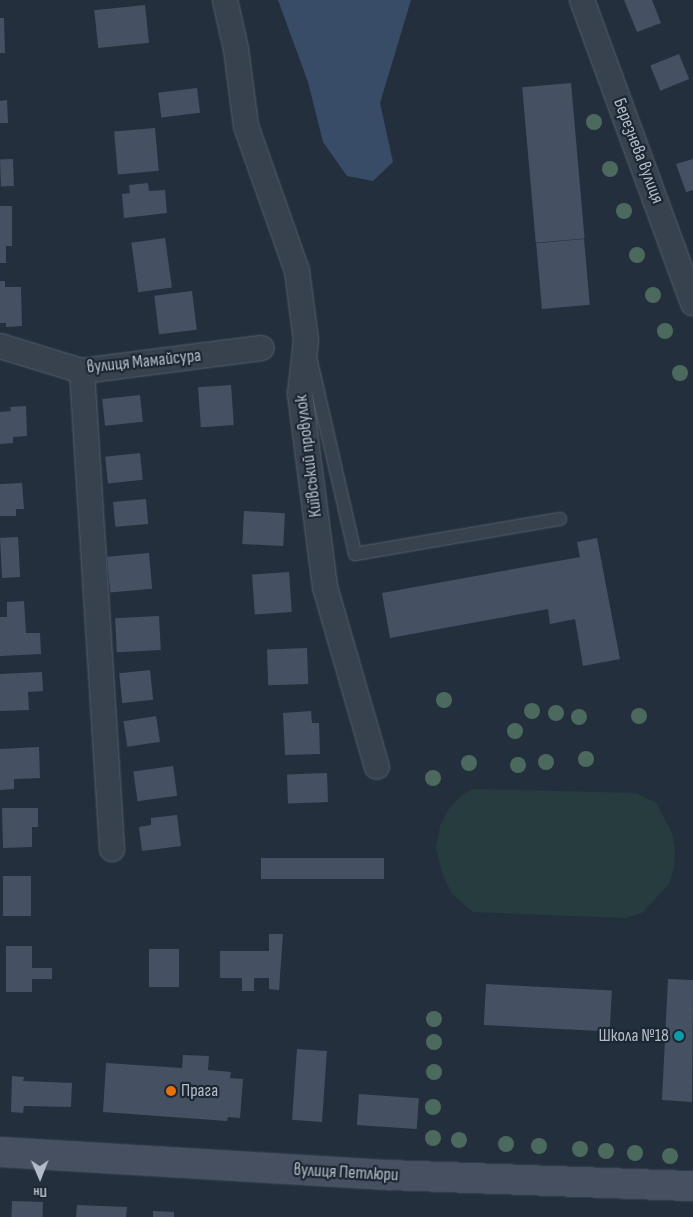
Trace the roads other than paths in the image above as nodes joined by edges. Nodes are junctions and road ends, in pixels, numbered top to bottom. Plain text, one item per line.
1 (225, 0) edge
2 (582, 0) edge
3 (684, 248) edge
4 (693, 303) edge
5 (306, 340) junction
6 (0, 346) edge
7 (262, 348) dead end
8 (82, 371) junction
9 (560, 519) dead end
10 (377, 767) dead end
11 (112, 849) dead end
12 (0, 1152) edge
13 (693, 1186) edge

1 - 5 street, Київський провулок
2 - 3 street, Березнева вулиця
3 - 4 street, Березнева вулиця
5 - 9 lane
5 - 10 street, Київський провулок
6 - 8 street, вулиця Мамайсура
7 - 8 street, вулиця Мамайсура
8 - 11 street
12 - 13 main road, вулиця Петлюри

